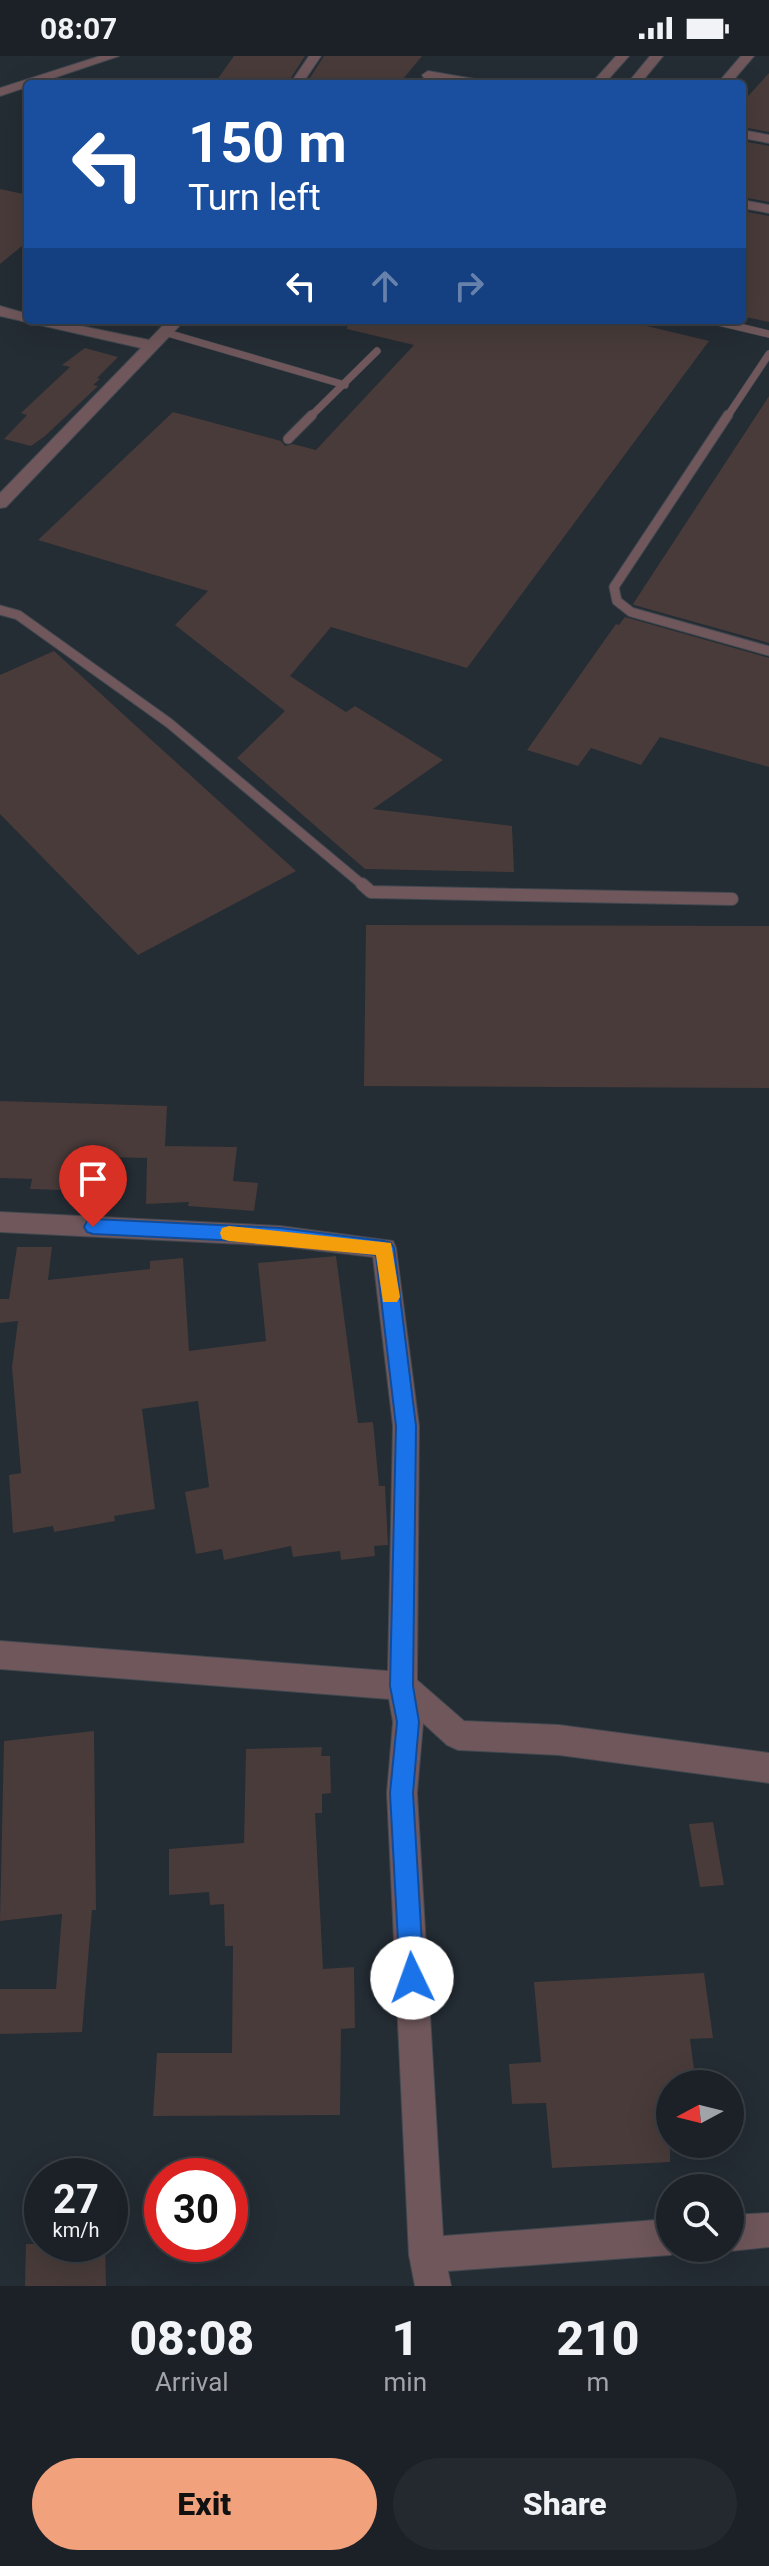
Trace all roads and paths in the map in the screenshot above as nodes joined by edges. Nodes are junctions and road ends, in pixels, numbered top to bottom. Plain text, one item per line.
1 (58, 56) edge
2 (113, 56) edge
3 (315, 56) edge
4 (623, 56) edge
5 (657, 56) edge
6 (748, 56) edge
7 (78, 73) junction
8 (427, 75) edge
9 (49, 80) edge
10 (299, 80) edge
11 (456, 80) edge
12 (601, 80) edge
13 (636, 80) edge
14 (727, 80) edge
15 (24, 86) edge
16 (0, 92) edge
17 (746, 135) edge
18 (769, 139) edge
19 (746, 205) edge
20 (769, 209) edge
21 (0, 311) edge
22 (24, 318) edge
23 (49, 324) edge
24 (173, 324) edge
25 (727, 324) edge
26 (164, 332) junction
27 (769, 334) edge
28 (153, 346) junction
29 (377, 351) dead end
30 (769, 354) edge
31 (345, 385) junction
32 (288, 439) dead end
33 (0, 503) edge
34 (0, 610) edge
35 (769, 651) edge
36 (732, 899) dead end
37 (0, 1222) edge
38 (0, 1655) edge
39 (402, 1686) junction
40 (769, 1768) edge
41 (769, 2230) edge
42 (744, 2232) edge
43 (656, 2239) edge
44 (430, 2270) edge

1 - 7 street
2 - 7 street
3 - 10 street
4 - 12 street
5 - 13 street
6 - 14 street
7 - 9 street
8 - 11 street
15 - 16 street
17 - 18 street
19 - 20 street
21 - 22 street
23 - 28 street
24 - 26 street
25 - 27 lane
26 - 28 street
26 - 31 lane
28 - 33 street
29 - 31 lane
30 - 35 lane
31 - 32 lane
34 - 36 lane
37 - 39 street
38 - 39 street
39 - 40 street
39 - 44 street
41 - 42 street
43 - 44 street

